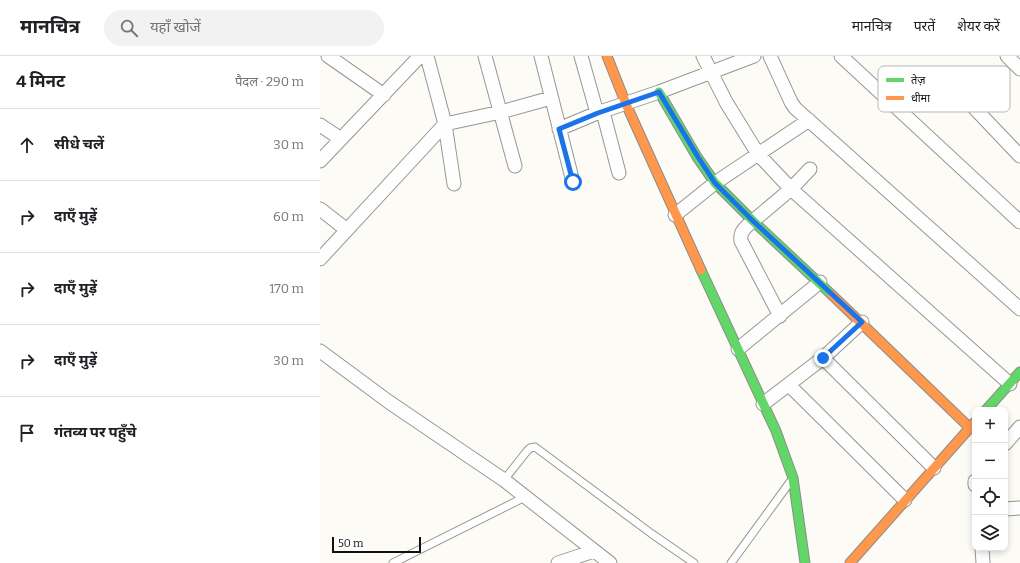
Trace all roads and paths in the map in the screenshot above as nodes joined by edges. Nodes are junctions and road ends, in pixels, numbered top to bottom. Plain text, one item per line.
1 (328, 56) edge
2 (420, 56) edge
3 (427, 56) edge
4 (485, 56) edge
5 (541, 56) edge
6 (581, 56) edge
7 (606, 56) edge
8 (703, 56) edge
9 (754, 56) edge
10 (770, 56) edge
11 (841, 56) edge
12 (1007, 56) edge
13 (1020, 69) edge
14 (710, 72) junction
15 (878, 90) edge
16 (659, 92) junction
17 (384, 95) junction
18 (551, 98) junction
19 (626, 104) junction
20 (501, 112) junction
21 (600, 112) junction
22 (901, 112) edge
23 (978, 112) edge
24 (809, 120) junction
25 (445, 124) junction
26 (320, 125) edge
27 (559, 129) junction
28 (341, 139) junction
29 (758, 154) junction
30 (1020, 156) edge
31 (320, 161) edge
32 (515, 166) dead end
33 (810, 169) dead end
34 (619, 173) dead end
35 (573, 182) dead end
36 (715, 183) junction
37 (454, 184) dead end
38 (791, 190) junction
39 (320, 209) edge
40 (675, 215) junction
41 (753, 221) junction
42 (1020, 222) edge
43 (347, 230) junction
44 (320, 259) edge
45 (820, 282) junction
46 (1020, 310) edge
47 (780, 316) junction
48 (862, 322) junction
49 (738, 349) junction
50 (320, 351) edge
51 (823, 358) junction
52 (1020, 372) edge
53 (1010, 384) junction
54 (789, 385) junction
55 (763, 404) junction
56 (989, 407) edge
57 (972, 425) edge
58 (1020, 427) edge
59 (1006, 443) edge
60 (934, 468) junction
61 (793, 478) junction
62 (504, 480) junction
63 (525, 497) junction
64 (905, 500) junction
65 (1020, 508) edge
66 (1008, 509) edge
67 (594, 550) junction
68 (982, 551) edge
69 (392, 563) edge
70 (558, 563) edge
71 (610, 563) edge
72 (694, 563) edge
73 (732, 563) edge
74 (805, 563) edge
75 (850, 563) edge
76 (983, 563) edge

1 - 17 street
2 - 17 street
3 - 25 street
4 - 20 street
5 - 18 street
6 - 21 street
7 - 19 street
8 - 14 street
9 - 14 street
10 - 24 street
11 - 15 street
12 - 13 street
14 - 16 street
14 - 29 street
16 - 19 street
16 - 36 street
17 - 28 street
18 - 20 street
18 - 27 street
19 - 21 street
19 - 40 street
20 - 25 street
20 - 32 street
21 - 27 street
21 - 34 street
22 - 42 street
23 - 30 street
24 - 29 street
24 - 46 street
25 - 37 street
25 - 43 street
26 - 28 street
27 - 35 street
28 - 31 street
29 - 36 street
29 - 38 street
33 - 38 street
36 - 40 street
36 - 41 street
38 - 41 street
38 - 53 street
39 - 43 street
40 - 49 street
41 - 45 street
41 - 47 street
43 - 44 street
45 - 47 street
45 - 48 street
47 - 49 street
48 - 51 street
48 - 57 street
49 - 55 street
50 - 62 street
51 - 54 street
51 - 60 street
52 - 53 street
53 - 56 street
54 - 55 street
54 - 64 street
55 - 61 street
57 - 60 street
58 - 59 street
60 - 64 street
61 - 73 lane
61 - 74 street
62 - 63 street
62 - 72 lane
63 - 67 street
63 - 69 lane
64 - 75 street
65 - 66 street
67 - 70 street
67 - 71 street
68 - 76 street

